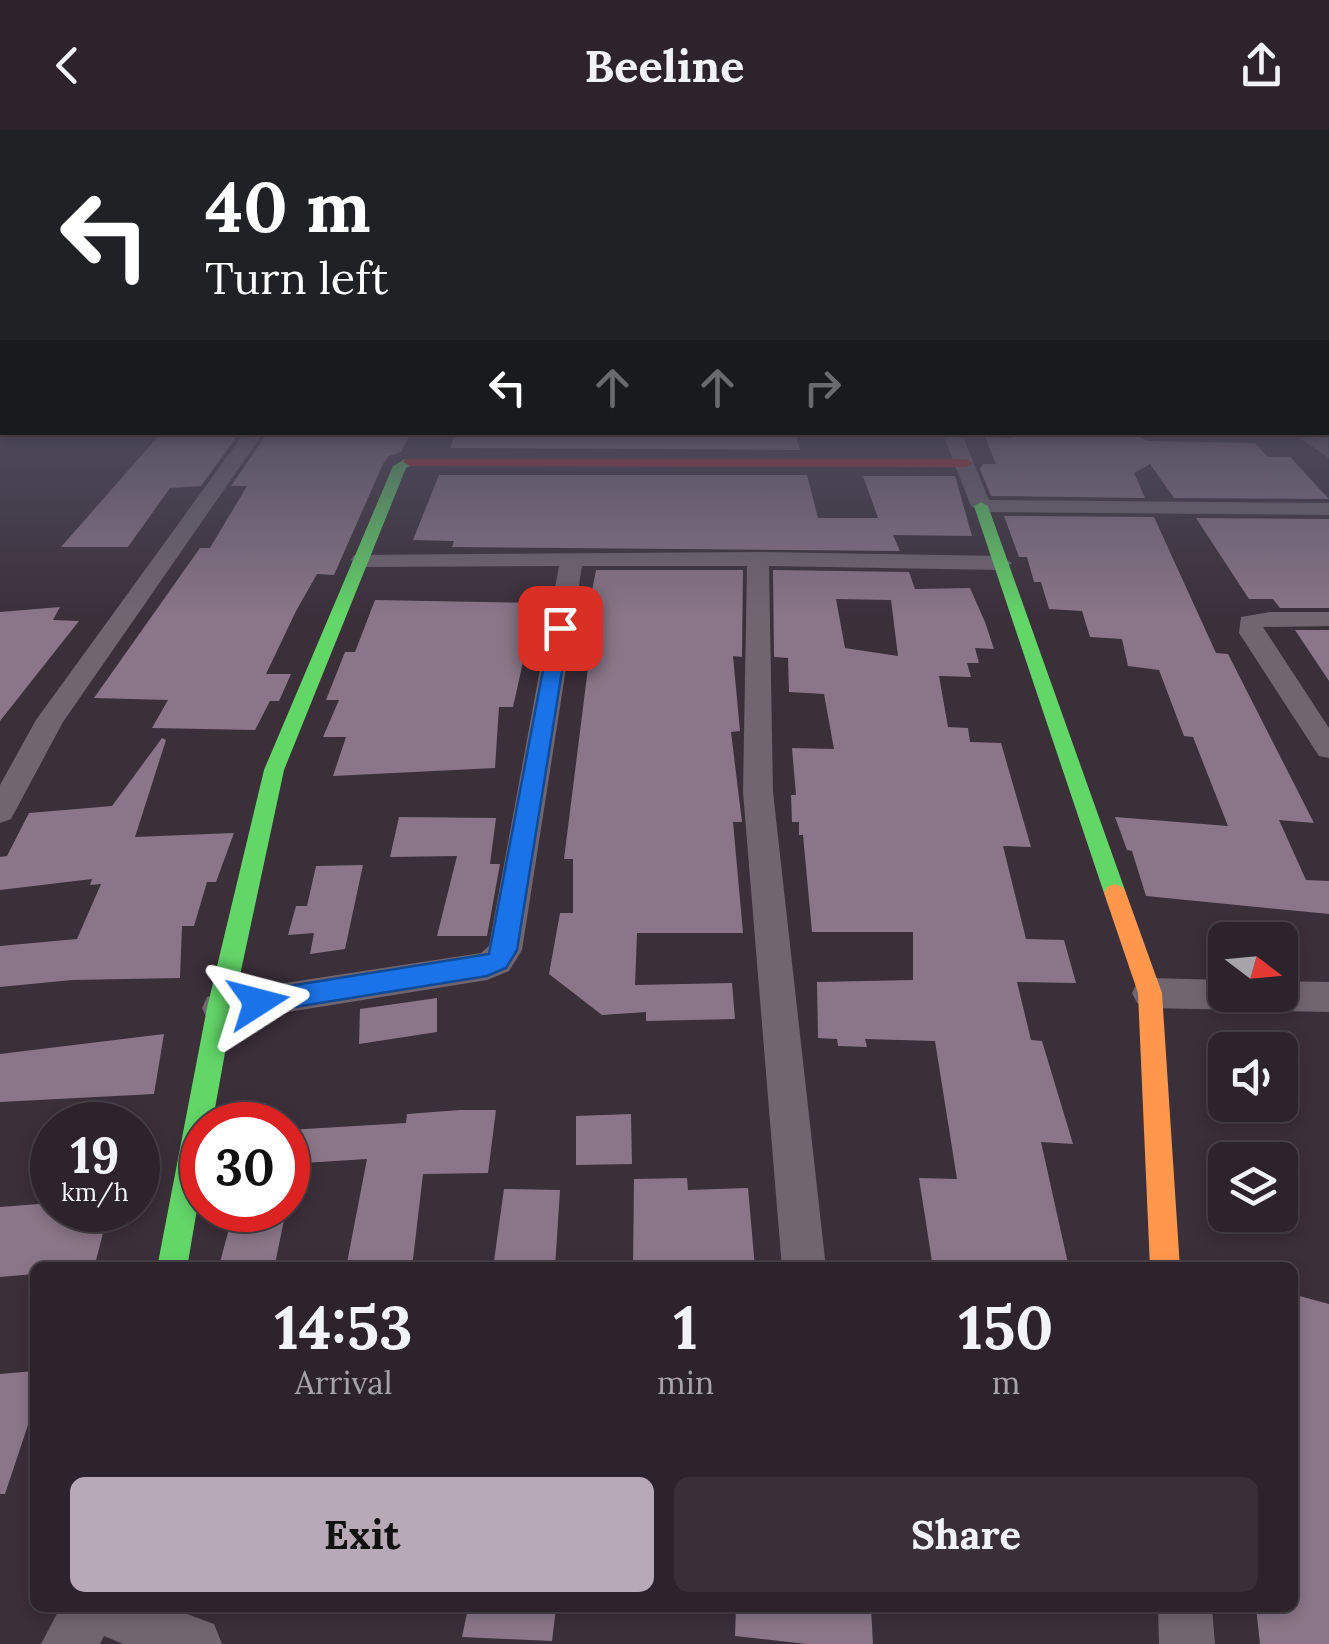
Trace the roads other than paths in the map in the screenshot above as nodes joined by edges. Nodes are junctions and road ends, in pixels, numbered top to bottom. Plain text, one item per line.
1 (223, 477) edge
2 (396, 477) edge
3 (971, 477) edge
4 (981, 506) junction
5 (1329, 509) edge
6 (572, 558) junction
7 (758, 558) junction
8 (362, 560) junction
9 (1001, 564) junction
10 (1329, 619) edge
11 (1329, 749) edge
12 (0, 812) edge
13 (1150, 994) junction
14 (1208, 995) edge
15 (1298, 996) edge
16 (1329, 997) edge
17 (220, 1008) junction
18 (173, 1262) edge
19 (803, 1262) edge
20 (1165, 1262) edge
21 (88, 1612) edge
22 (111, 1612) edge
23 (1185, 1612) edge
24 (69, 1644) edge
25 (194, 1644) edge
26 (1187, 1644) edge

1 - 12 street
2 - 8 street
3 - 4 street
4 - 5 street
4 - 9 street
6 - 7 street
6 - 8 street
6 - 17 street
7 - 9 street
7 - 19 street
8 - 17 street
9 - 13 street
10 - 11 street
13 - 14 street
13 - 20 street
15 - 16 street
17 - 18 street
21 - 24 street
22 - 25 street
23 - 26 street

